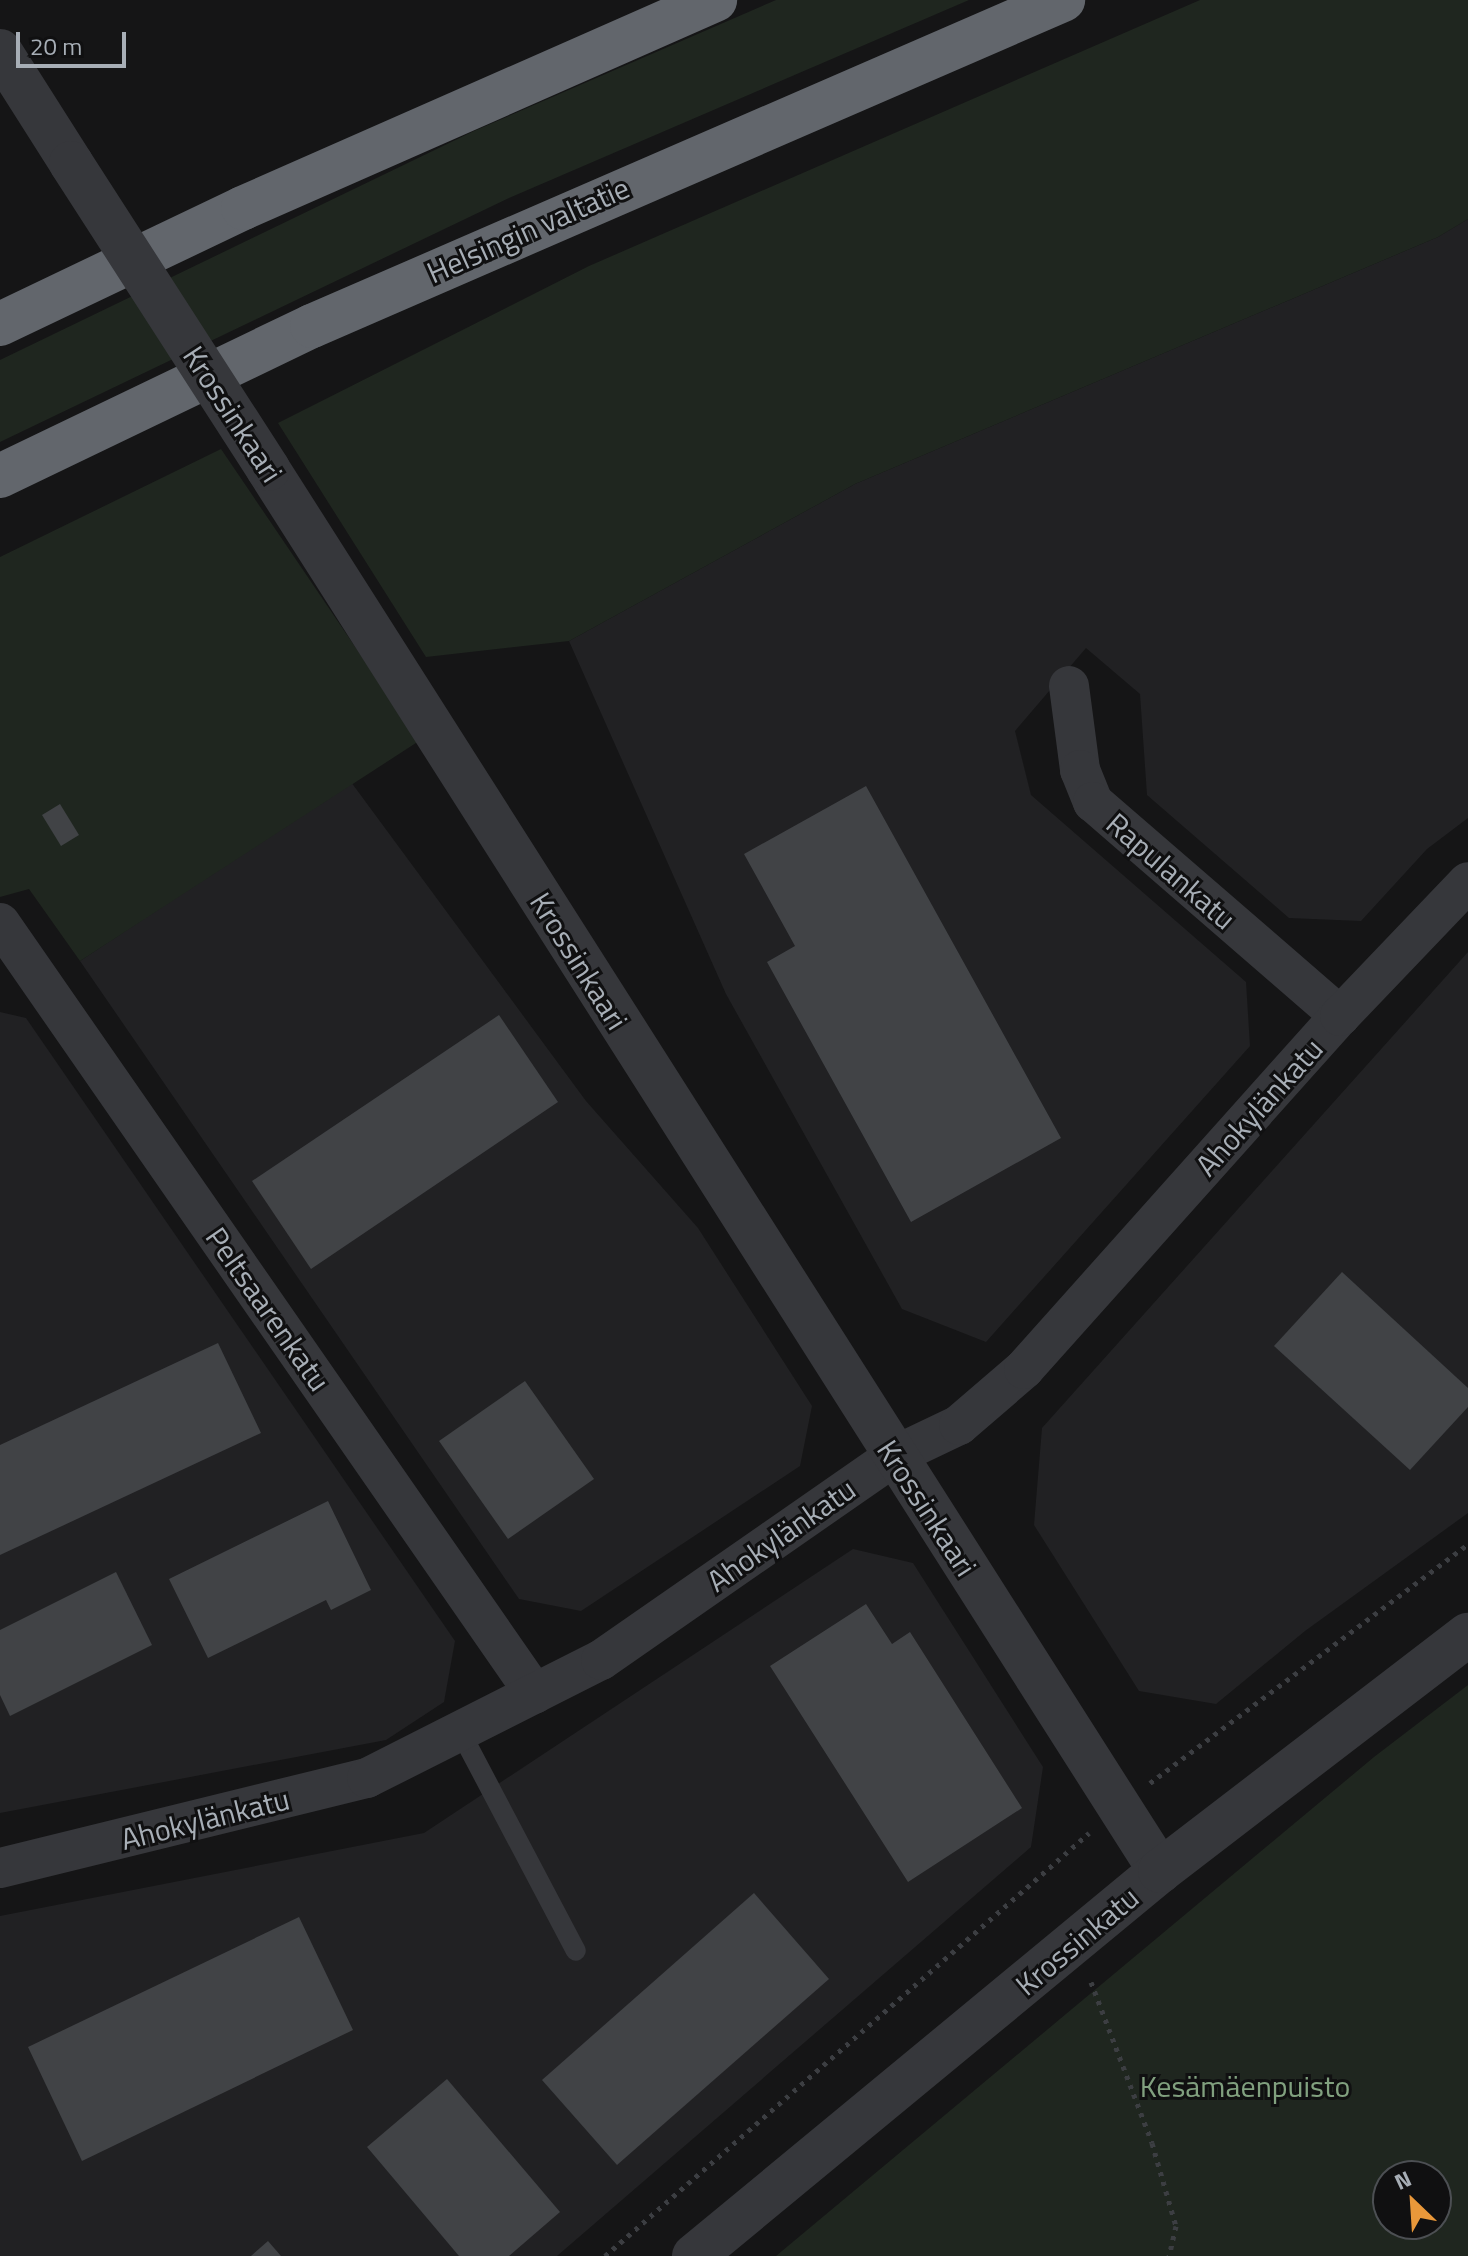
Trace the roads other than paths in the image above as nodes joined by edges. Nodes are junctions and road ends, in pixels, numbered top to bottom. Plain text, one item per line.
1 (715, 0) edge
2 (1063, 0) edge
3 (0, 51) edge
4 (0, 324) edge
5 (0, 476) edge
6 (1069, 686) dead end
7 (1468, 882) edge
8 (0, 923) edge
9 (1340, 1016) junction
10 (894, 1456) junction
11 (1468, 1635) edge
12 (535, 1694) junction
13 (461, 1733) junction
14 (0, 1868) edge
15 (1160, 1871) junction
16 (576, 1951) dead end
17 (694, 2256) edge

1 - 4 highway
2 - 5 highway, Helsingin valtatie
3 - 10 street, Krossinkaari, bridge
6 - 9 street, Rapulankatu
7 - 9 street, Ahokylänkatu
8 - 12 street, Peltsaarenkatu
9 - 10 street, Ahokylänkatu
10 - 12 street, Ahokylänkatu
10 - 15 street, Krossinkaari
11 - 15 street, Krossinkatu
12 - 13 street, Ahokylänkatu
13 - 14 street, Ahokylänkatu
13 - 16 lane
15 - 17 street, Krossinkatu

